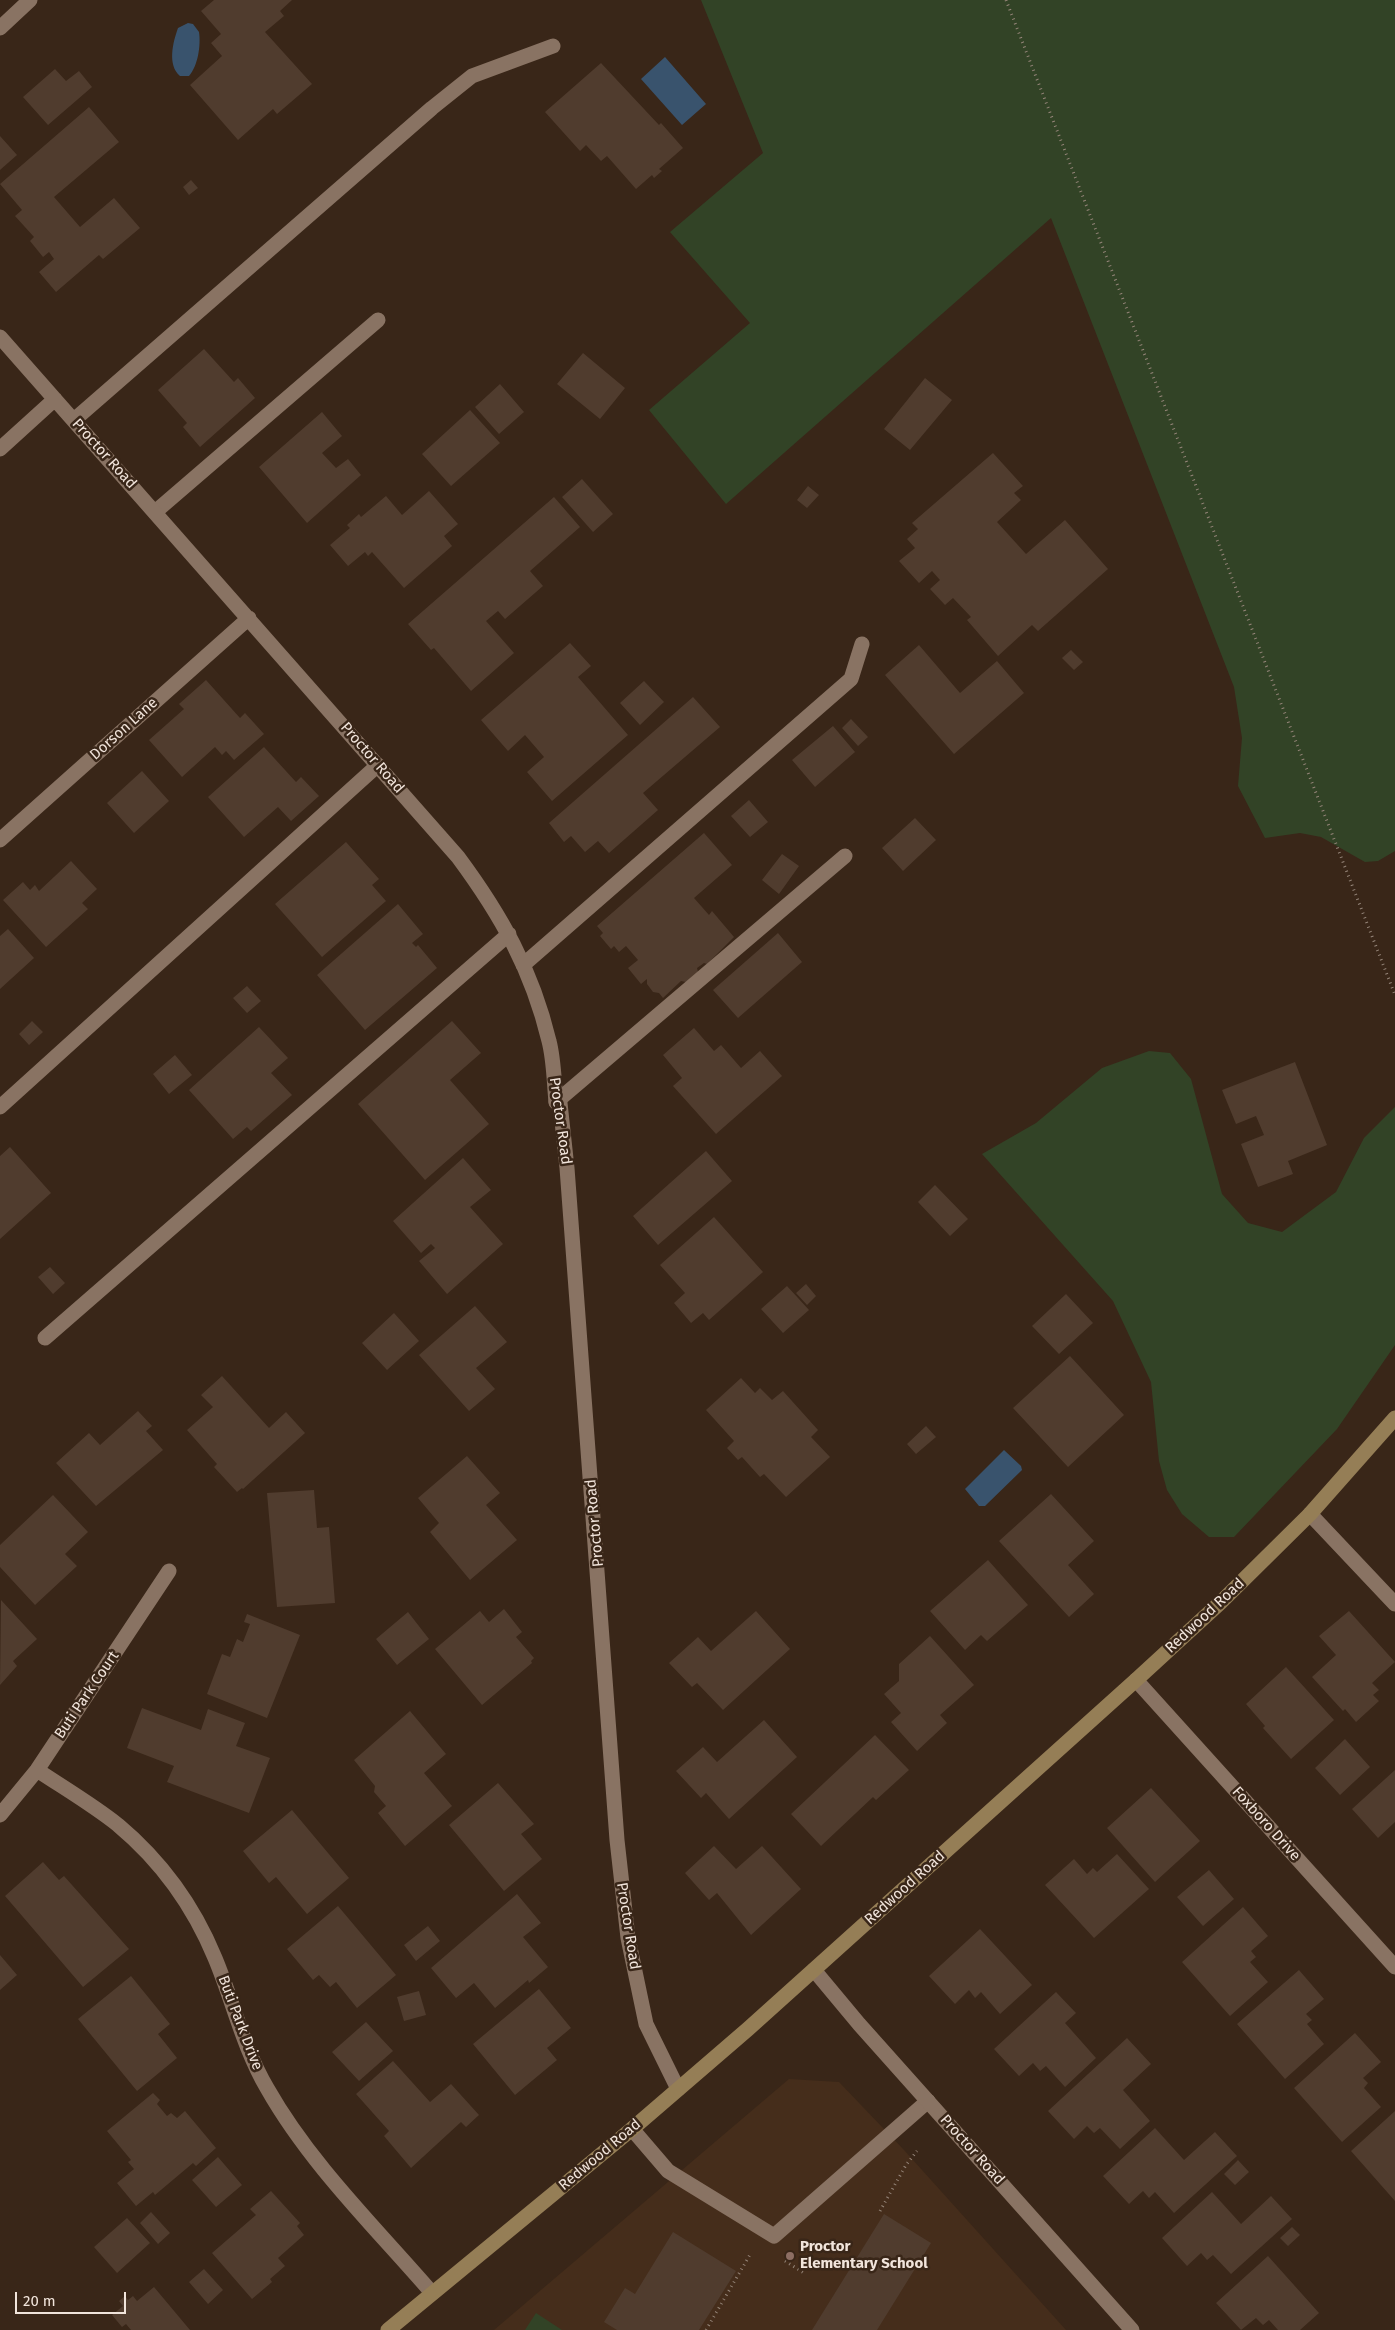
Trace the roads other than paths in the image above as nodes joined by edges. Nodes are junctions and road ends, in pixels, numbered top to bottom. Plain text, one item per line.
1 (30, 0) edge
2 (0, 28) edge
3 (553, 46) dead end
4 (378, 320) dead end
5 (0, 336) edge
6 (55, 399) junction
7 (74, 420) junction
8 (0, 449) edge
9 (155, 512) junction
10 (249, 618) junction
11 (862, 644) dead end
12 (378, 765) junction
13 (0, 840) edge
14 (845, 856) dead end
15 (509, 934) junction
16 (523, 964) junction
17 (556, 1102) junction
18 (0, 1107) edge
19 (44, 1338) dead end
20 (1395, 1418) edge
21 (1310, 1514) junction
22 (169, 1571) dead end
23 (1395, 1604) edge
24 (1136, 1680) junction
25 (37, 1770) junction
26 (0, 1816) edge
27 (1395, 1967) edge
28 (814, 1970) junction
29 (678, 2089) junction
30 (928, 2101) junction
31 (632, 2129) junction
32 (432, 2293) junction
33 (388, 2330) edge
34 (1132, 2330) edge

1 - 2 street
3 - 7 street
4 - 9 street
5 - 6 street, Proctor Road
6 - 7 street, Proctor Road
6 - 8 street
7 - 9 street, Proctor Road
9 - 10 street, Proctor Road
10 - 12 street, Proctor Road
10 - 13 street, Dorson Lane
11 - 16 street
12 - 15 street, Proctor Road
12 - 18 street
14 - 17 street
15 - 16 street, Proctor Road
15 - 19 street
16 - 17 street, Proctor Road
17 - 29 street, Proctor Road
20 - 21 main road, Redwood Road
21 - 23 street
21 - 24 main road, Redwood Road
22 - 25 street, Buti Park Court
24 - 27 street, Foxboro Drive
24 - 28 main road, Redwood Road
25 - 26 street, Buti Park Court
25 - 32 street, Buti Park Drive
28 - 29 main road, Redwood Road
28 - 30 street, Proctor Road
29 - 31 main road, Redwood Road
30 - 31 street
30 - 34 street, Proctor Road
31 - 32 main road, Redwood Road
32 - 33 main road, Redwood Road

